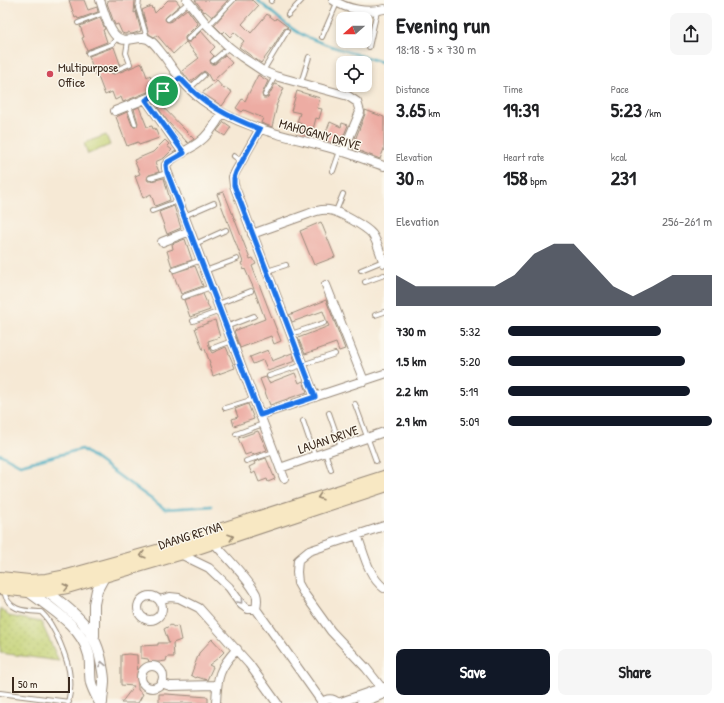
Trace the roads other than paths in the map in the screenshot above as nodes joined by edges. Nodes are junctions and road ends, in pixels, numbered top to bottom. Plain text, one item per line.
1 (100, 0) edge
2 (139, 0) edge
3 (233, 0) edge
4 (302, 0) edge
5 (189, 1) edge
6 (335, 1) edge
7 (380, 10) edge
8 (105, 13) junction
9 (288, 15) dead end
10 (168, 19) dead end
11 (78, 22) dead end
12 (207, 24) junction
13 (287, 31) dead end
14 (372, 35) edge
15 (322, 37) dead end
16 (118, 38) junction
17 (147, 38) junction
18 (188, 39) dead end
19 (128, 41) junction
20 (229, 47) junction
21 (88, 53) dead end
22 (309, 57) dead end
23 (213, 61) dead end
24 (113, 71) dead end
25 (263, 71) junction
26 (204, 75) dead end
27 (275, 76) junction
28 (180, 78) junction
29 (301, 83) junction
30 (189, 88) junction
31 (265, 95) dead end
32 (146, 100) junction
33 (129, 106) junction
34 (115, 111) dead end
35 (222, 113) junction
36 (135, 124) dead end
37 (260, 129) junction
38 (341, 151) junction
39 (184, 153) junction
40 (234, 156) dead end
41 (241, 161) junction
42 (384, 166) edge
43 (333, 171) dead end
44 (167, 172) junction
45 (150, 178) dead end
46 (343, 194) dead end
47 (178, 201) junction
48 (214, 203) dead end
49 (152, 211) dead end
50 (336, 211) junction
51 (184, 216) junction
52 (226, 230) dead end
53 (190, 231) junction
54 (252, 234) junction
55 (162, 242) dead end
56 (195, 244) junction
57 (383, 258) edge
58 (237, 259) dead end
59 (201, 260) junction
60 (286, 264) dead end
61 (174, 270) dead end
62 (361, 270) dead end
63 (205, 271) junction
64 (267, 271) junction
65 (384, 275) edge
66 (365, 282) dead end
67 (326, 285) dead end
68 (211, 287) junction
69 (251, 291) dead end
70 (182, 298) dead end
71 (219, 308) junction
72 (384, 312) edge
73 (376, 315) dead end
74 (254, 316) dead end
75 (193, 320) dead end
76 (324, 323) dead end
77 (226, 327) junction
78 (291, 334) junction
79 (232, 341) junction
80 (213, 348) dead end
81 (335, 354) dead end
82 (303, 365) junction
83 (384, 374) edge
84 (269, 376) dead end
85 (364, 381) junction
86 (315, 397) junction
87 (254, 399) junction
88 (355, 404) dead end
89 (225, 408) dead end
90 (329, 413) dead end
91 (260, 415) junction
92 (303, 421) dead end
93 (263, 424) junction
94 (384, 432) edge
95 (236, 434) dead end
96 (367, 438) junction
97 (341, 447) junction
98 (274, 452) junction
99 (325, 452) junction
100 (315, 456) junction
101 (246, 461) dead end
102 (376, 461) dead end
103 (280, 468) junction
104 (331, 470) dead end
105 (384, 476) edge
106 (284, 478) dead end
107 (384, 486) edge
108 (384, 526) edge
109 (357, 535) junction
110 (212, 538) junction
111 (177, 550) junction
112 (105, 575) junction
113 (2, 583) edge
114 (28, 586) junction
115 (46, 586) junction
116 (384, 588) edge
117 (159, 600) dead end
118 (256, 609) junction
119 (94, 638) junction
120 (237, 649) junction
121 (161, 683) dead end
122 (217, 685) junction
123 (383, 690) edge
124 (0, 693) edge
125 (49, 701) edge
126 (69, 702) edge
127 (273, 702) edge
128 (322, 702) edge
129 (101, 703) edge
130 (216, 703) edge
131 (338, 703) edge
132 (361, 703) edge

1 - 8 street
2 - 17 lane
3 - 12 lane
4 - 9 lane
5 - 10 lane
5 - 12 street
6 - 7 street
6 - 15 lane
7 - 14 lane
8 - 11 lane
8 - 16 street
12 - 18 lane
12 - 20 street
13 - 25 lane
16 - 19 street
16 - 21 lane
17 - 19 street
17 - 28 street, MAHOGANY DRIVE
19 - 24 lane
20 - 23 lane
20 - 25 street
22 - 29 lane
25 - 27 street
26 - 30 lane
27 - 29 street
27 - 31 lane
28 - 30 street, MAHOGANY DRIVE
28 - 32 street
29 - 38 street
30 - 35 street, MAHOGANY DRIVE
32 - 33 street
32 - 39 street
33 - 34 street
33 - 36 lane
35 - 37 street, MAHOGANY DRIVE
35 - 39 street
37 - 38 street, MAHOGANY DRIVE
37 - 41 street
38 - 42 street, MAHOGANY DRIVE
38 - 43 lane
39 - 44 street
40 - 41 lane
41 - 54 street
44 - 45 lane
44 - 47 street
46 - 50 lane
47 - 49 lane
47 - 51 street
48 - 51 lane
50 - 54 street
50 - 57 street
51 - 53 street
52 - 56 lane
53 - 55 street
53 - 56 street
54 - 64 street
56 - 59 street
57 - 62 lane
58 - 63 lane
59 - 61 lane
59 - 63 street
60 - 64 lane
63 - 68 street
64 - 78 street
65 - 66 lane
67 - 85 street
68 - 70 lane
68 - 71 street
69 - 71 lane
71 - 75 lane
71 - 77 street
72 - 73 lane
74 - 77 lane
76 - 78 lane
77 - 79 street
78 - 82 street
79 - 80 lane
79 - 87 street
81 - 82 lane
82 - 84 lane
82 - 86 street
83 - 85 street
85 - 86 street
86 - 91 street
87 - 89 lane
87 - 91 street
88 - 96 lane
90 - 97 lane
91 - 93 street
92 - 100 lane
93 - 95 lane
93 - 98 street
94 - 96 street, LAUAN DRIVE
96 - 97 street, LAUAN DRIVE
96 - 102 lane
97 - 99 street, LAUAN DRIVE
98 - 101 lane
98 - 103 street
99 - 100 street, LAUAN DRIVE
99 - 104 lane
100 - 103 street, LAUAN DRIVE
103 - 106 street
105 -> 110 main road, DAANG REYNA
110 -> 107 main road, DAANG REYNA
108 - 109 street
109 - 116 street
109 - 123 street
110 - 111 main road, DAANG REYNA
110 - 118 street
111 - 112 main road, DAANG REYNA
111 -> 115 main road, DAANG REYNA
111 -> 118 street
115 -> 112 main road, DAANG REYNA
112 - 119 street
113 - 114 main road, DAANG REYNA
113 - 126 lane
114 - 115 main road, DAANG REYNA
114 - 129 street
115 - 119 street
117 - 120 street
118 - 128 street
129 -> 119 street
120 - 122 street
120 - 127 street
121 - 122 street
122 - 130 street
123 - 131 street
123 - 132 street
124 - 125 lane
125 - 126 lane
128 - 131 street

